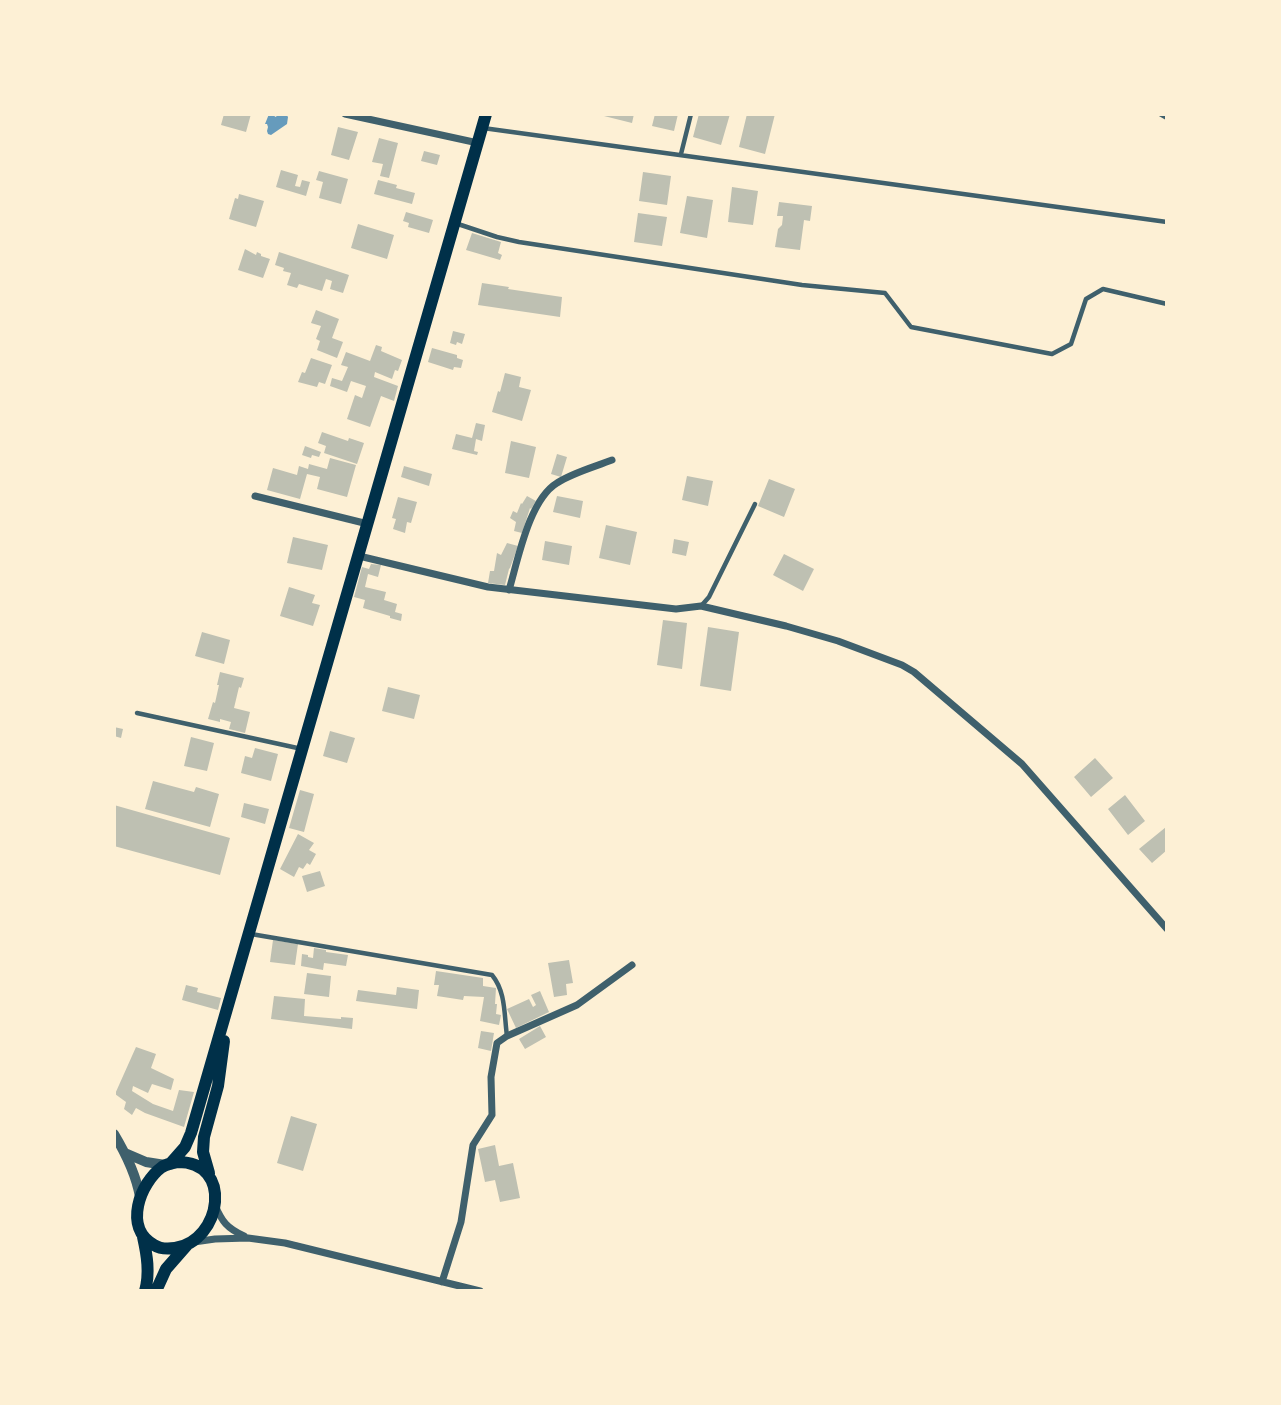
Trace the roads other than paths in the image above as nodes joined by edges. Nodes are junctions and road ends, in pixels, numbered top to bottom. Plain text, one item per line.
1 (345, 114) edge
2 (486, 114) edge
3 (691, 114) edge
4 (1160, 114) edge
5 (1167, 118) edge
6 (483, 128) junction
7 (478, 143) junction
8 (681, 154) junction
9 (1167, 222) edge
10 (454, 223) junction
11 (1167, 304) edge
12 (612, 460) dead end
13 (255, 496) dead end
14 (755, 504) dead end
15 (368, 524) junction
16 (359, 556) junction
17 (509, 590) junction
18 (701, 606) junction
19 (137, 713) dead end
20 (303, 750) junction
21 (1167, 929) edge
22 (250, 934) junction
23 (632, 965) dead end
24 (230, 1006) junction
25 (507, 1036) junction
26 (114, 1134) edge
27 (125, 1153) junction
28 (168, 1164) junction
29 (209, 1176) junction
30 (140, 1197) junction
31 (215, 1205) junction
32 (143, 1237) junction
33 (248, 1238) junction
34 (189, 1244) junction
35 (442, 1282) junction
36 (145, 1291) edge
37 (156, 1291) edge
38 (480, 1291) edge

1 - 7 street
2 - 6 main road
3 - 8 lane
4 - 5 lane
6 - 7 main road
6 - 8 lane
7 - 10 main road
8 - 9 lane
10 - 11 lane
10 - 15 main road
12 - 17 street
13 - 15 street
14 - 18 lane
15 - 16 main road
16 - 17 street
16 - 20 main road
17 - 18 street
18 - 21 street
19 - 20 lane
20 - 22 main road
22 - 24 main road
22 - 25 lane
23 - 25 street
24 - 28 main road
24 - 29 main road
25 - 35 street
26 - 27 street
27 - 28 street
27 - 30 street
28 - 29 main road
28 - 30 main road
29 - 31 main road
30 - 32 main road
31 - 33 street
31 - 34 main road
32 - 34 main road
32 - 36 main road
33 - 34 street
33 - 35 street
34 - 37 main road
35 - 38 street

